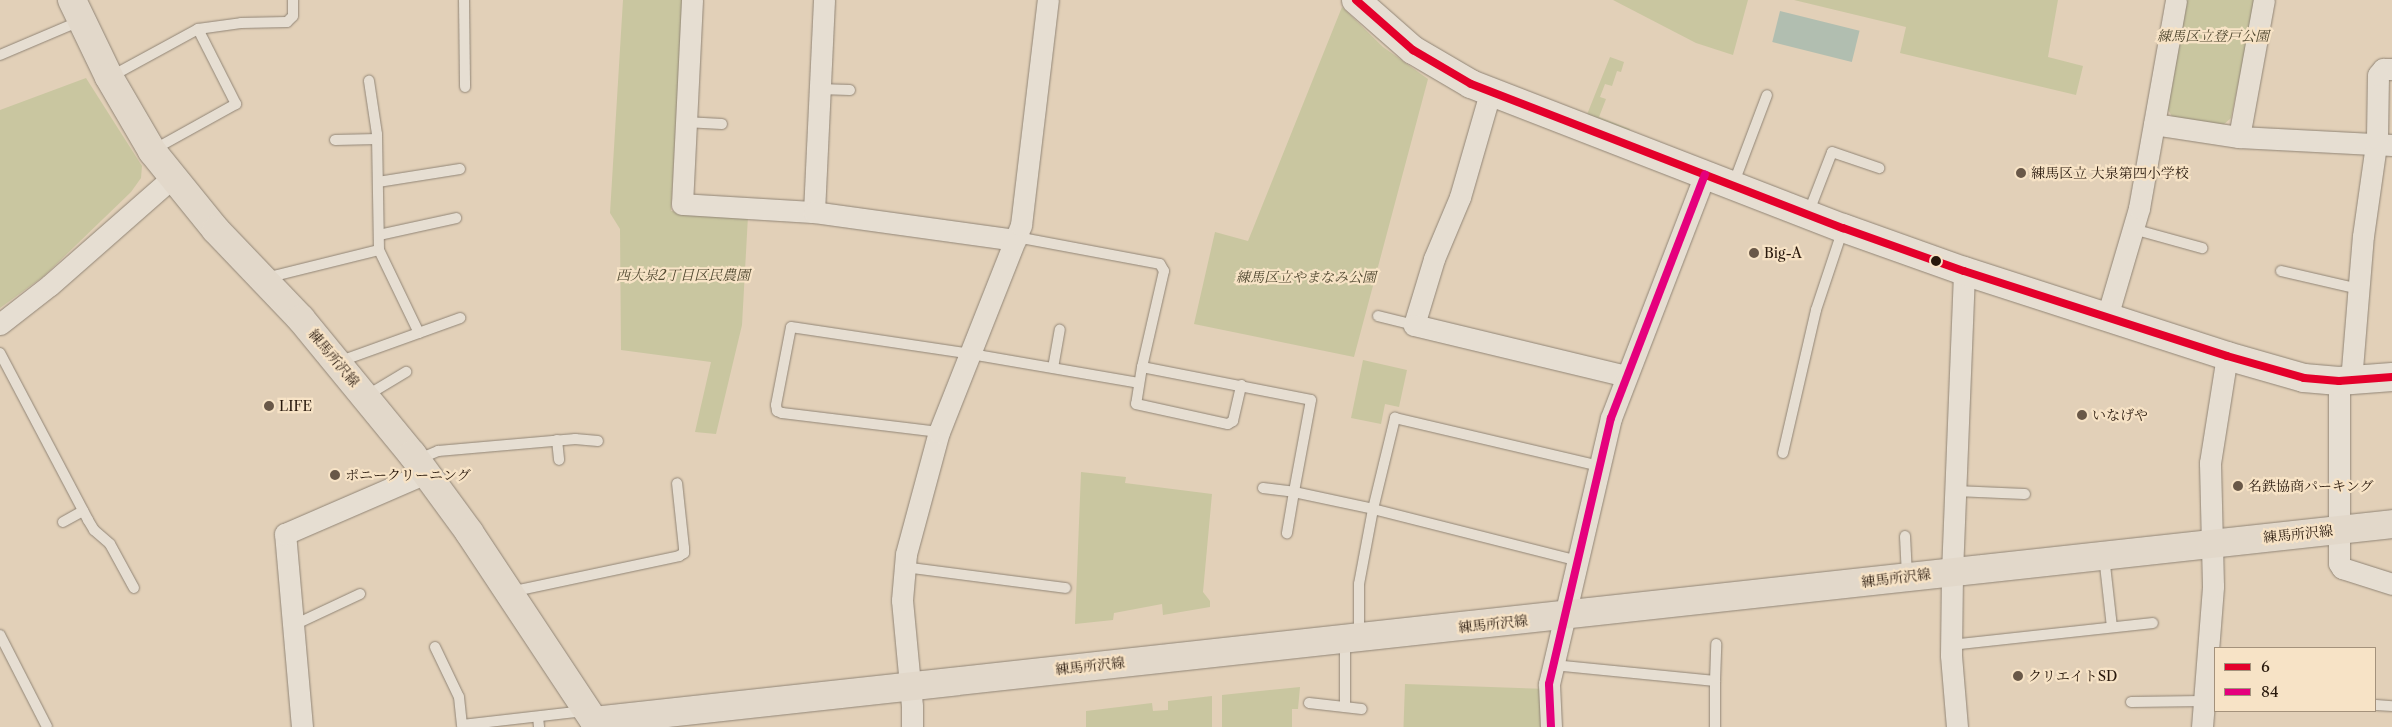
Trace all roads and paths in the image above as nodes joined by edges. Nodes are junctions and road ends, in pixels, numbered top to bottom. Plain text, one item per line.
1 (293, 0) edge
2 (464, 0) edge
3 (692, 0) edge
4 (824, 0) edge
5 (1048, 0) edge
6 (1356, 0) edge
7 (2176, 0) edge
8 (2264, 0) edge
9 (76, 10) edge
10 (198, 29) junction
11 (0, 55) edge
12 (2392, 69) edge
13 (109, 78) junction
14 (370, 81) dead end
15 (465, 87) dead end
16 (818, 89) junction
17 (850, 90) dead end
18 (1490, 92) junction
19 (1767, 95) dead end
20 (685, 122) junction
21 (722, 124) dead end
22 (2154, 124) junction
23 (2239, 137) junction
24 (377, 139) junction
25 (335, 140) dead end
26 (2384, 145) edge
27 (152, 151) junction
28 (1879, 168) dead end
29 (460, 169) dead end
30 (1705, 175) junction
31 (172, 178) junction
32 (378, 182) junction
33 (1733, 186) junction
34 (814, 212) junction
35 (1808, 215) junction
36 (456, 218) dead end
37 (1843, 228) junction
38 (2133, 229) junction
39 (379, 235) junction
40 (1015, 240) junction
41 (2202, 248) dead end
42 (379, 250) junction
43 (1964, 271) junction
44 (2281, 271) dead end
45 (262, 279) junction
46 (2359, 289) junction
47 (1378, 316) dead end
48 (2107, 317) junction
49 (460, 318) dead end
50 (0, 324) edge
51 (1414, 325) junction
52 (1060, 330) dead end
53 (418, 333) junction
54 (0, 353) edge
55 (971, 354) junction
56 (2227, 356) junction
57 (337, 362) junction
58 (1142, 367) junction
59 (1053, 368) junction
60 (406, 372) dead end
61 (1626, 376) junction
62 (2392, 377) edge
63 (2346, 381) junction
64 (1139, 383) junction
65 (1241, 385) junction
66 (366, 396) junction
67 (939, 432) junction
68 (557, 440) junction
69 (598, 441) dead end
70 (1784, 453) dead end
71 (559, 460) dead end
72 (422, 466) junction
73 (1599, 466) junction
74 (677, 483) dead end
75 (1264, 488) dead end
76 (1955, 491) junction
77 (1294, 492) junction
78 (2025, 494) dead end
79 (1373, 509) junction
80 (83, 511) junction
81 (62, 522) dead end
82 (2392, 524) edge
83 (2339, 530) junction
84 (1287, 533) dead end
85 (1905, 536) dead end
86 (2210, 544) junction
87 (2104, 556) junction
88 (1578, 561) junction
89 (904, 567) junction
90 (1952, 572) junction
91 (1908, 577) junction
92 (2392, 584) edge
93 (134, 588) dead end
94 (1066, 588) dead end
95 (509, 592) junction
96 (360, 594) dead end
97 (1564, 616) junction
98 (2153, 623) dead end
99 (294, 625) junction
100 (2112, 627) junction
101 (0, 636) edge
102 (1352, 638) junction
103 (1716, 644) dead end
104 (1951, 645) junction
105 (435, 647) dead end
106 (1553, 665) junction
107 (1715, 681) junction
108 (910, 686) junction
109 (2131, 702) dead end
110 (1309, 703) dead end
111 (2207, 703) edge
112 (2377, 705) edge
113 (2392, 706) edge
114 (1345, 707) junction
115 (1362, 708) dead end
116 (593, 720) edge
117 (539, 722) edge
118 (47, 727) edge
119 (302, 727) edge
120 (912, 727) edge
121 (1551, 727) edge
122 (1715, 727) edge
123 (1957, 727) edge
124 (2202, 727) edge

1 - 10 lane
2 - 15 lane
3 - 20 street
4 - 16 street
5 - 40 street
6 - 18 street
7 - 22 street
8 - 23 street
9 - 11 lane
9 - 13 main road, 練馬所沢線
10 - 13 lane
10 - 27 lane
12 - 26 street
13 - 27 main road, 練馬所沢線
14 - 24 lane
16 - 17 lane
16 - 34 street
18 - 30 street
18 - 51 street
19 - 33 lane
20 - 21 lane
20 - 34 street
22 - 23 street
22 - 38 street
23 - 26 street
24 - 25 lane
24 - 32 lane
26 - 46 street
27 - 31 main road, 練馬所沢線
28 - 35 lane
29 - 32 lane
30 - 33 street
30 - 61 street
31 - 45 main road, 練馬所沢線
31 - 50 street
32 - 39 lane
33 - 35 street
34 - 40 street
35 - 37 street
36 - 39 lane
37 - 43 street
37 - 70 lane
38 - 41 lane
38 - 48 street
39 - 42 lane
40 - 55 street
40 - 58 lane
42 - 45 lane
42 - 53 lane
43 - 48 street
43 - 76 street
44 - 46 lane
45 - 57 main road, 練馬所沢線
46 - 63 street
47 - 51 lane
48 - 56 street
49 - 53 lane
51 - 61 street
52 - 59 lane
53 - 57 lane
54 - 80 lane
55 - 59 lane
55 - 67 street
55 - 67 lane
56 - 63 street
56 - 86 street
57 - 66 main road, 練馬所沢線
58 - 64 lane
58 - 65 lane
59 - 64 lane
60 - 66 lane
61 - 73 street
62 - 63 street
63 - 83 street
64 - 65 lane
65 - 77 lane
66 - 72 main road, 練馬所沢線
67 - 89 street
68 - 69 lane
68 - 71 lane
68 - 72 lane
72 - 95 main road, 練馬所沢線
72 - 99 street
73 - 79 lane
73 - 88 street
74 - 95 lane
75 - 77 lane
76 - 78 lane
76 - 90 street
77 - 79 lane
77 - 84 lane
79 - 88 lane
79 - 102 lane
80 - 81 lane
80 - 93 lane
82 - 83 main road, 練馬所沢線
83 - 86 main road, 練馬所沢線
83 - 92 street
85 - 91 lane
86 - 87 main road, 練馬所沢線
86 - 111 street
87 - 90 main road, 練馬所沢線
87 - 100 lane
88 - 97 street
89 - 94 lane
89 - 108 street
90 - 91 main road, 練馬所沢線
90 - 104 street
91 - 97 main road, 練馬所沢線
95 - 116 main road, 練馬所沢線
96 - 99 lane
97 - 102 main road, 練馬所沢線
97 - 106 street
98 - 100 lane
99 - 119 street
100 - 104 lane
101 - 118 lane
102 - 108 main road, 練馬所沢線
102 - 114 lane
103 - 107 lane
104 - 123 street
105 - 117 lane
106 - 107 lane
106 - 121 street
107 - 122 lane
108 - 116 main road, 練馬所沢線
108 - 120 street
109 - 111 lane
110 - 114 lane
111 - 124 street
112 - 113 lane
114 - 115 lane
116 - 117 lane

